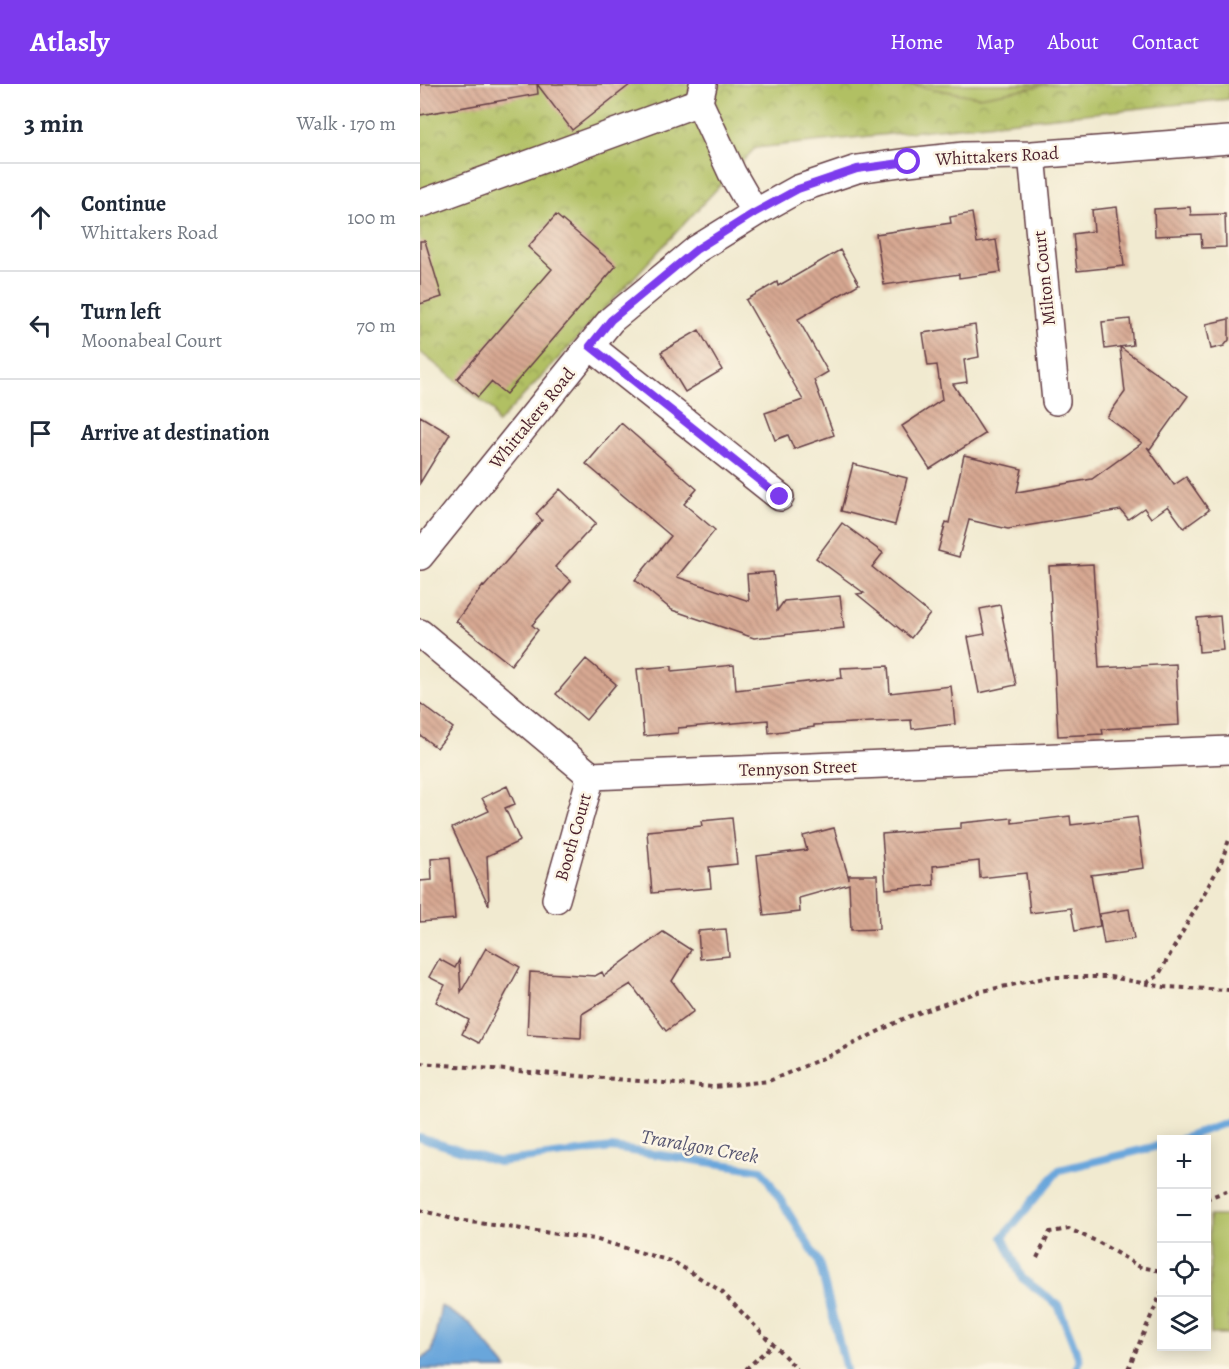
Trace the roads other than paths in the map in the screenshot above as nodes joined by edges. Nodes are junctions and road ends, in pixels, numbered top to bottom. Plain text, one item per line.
1 (701, 93) edge
2 (1229, 140) edge
3 (1032, 155) junction
4 (420, 204) edge
5 (754, 213) junction
6 (590, 346) junction
7 (1056, 401) dead end
8 (780, 497) dead end
9 (420, 556) edge
10 (420, 633) edge
11 (1229, 750) edge
12 (591, 776) junction
13 (556, 899) dead end

1 - 4 street
1 - 5 street
2 - 3 street, Whittakers Road
3 - 5 street, Whittakers Road
3 - 7 street, Milton Court
5 - 6 street, Whittakers Road
6 - 8 street
6 - 9 street, Whittakers Road
10 - 12 street
11 - 12 street, Tennyson Street
12 - 13 street, Booth Court

